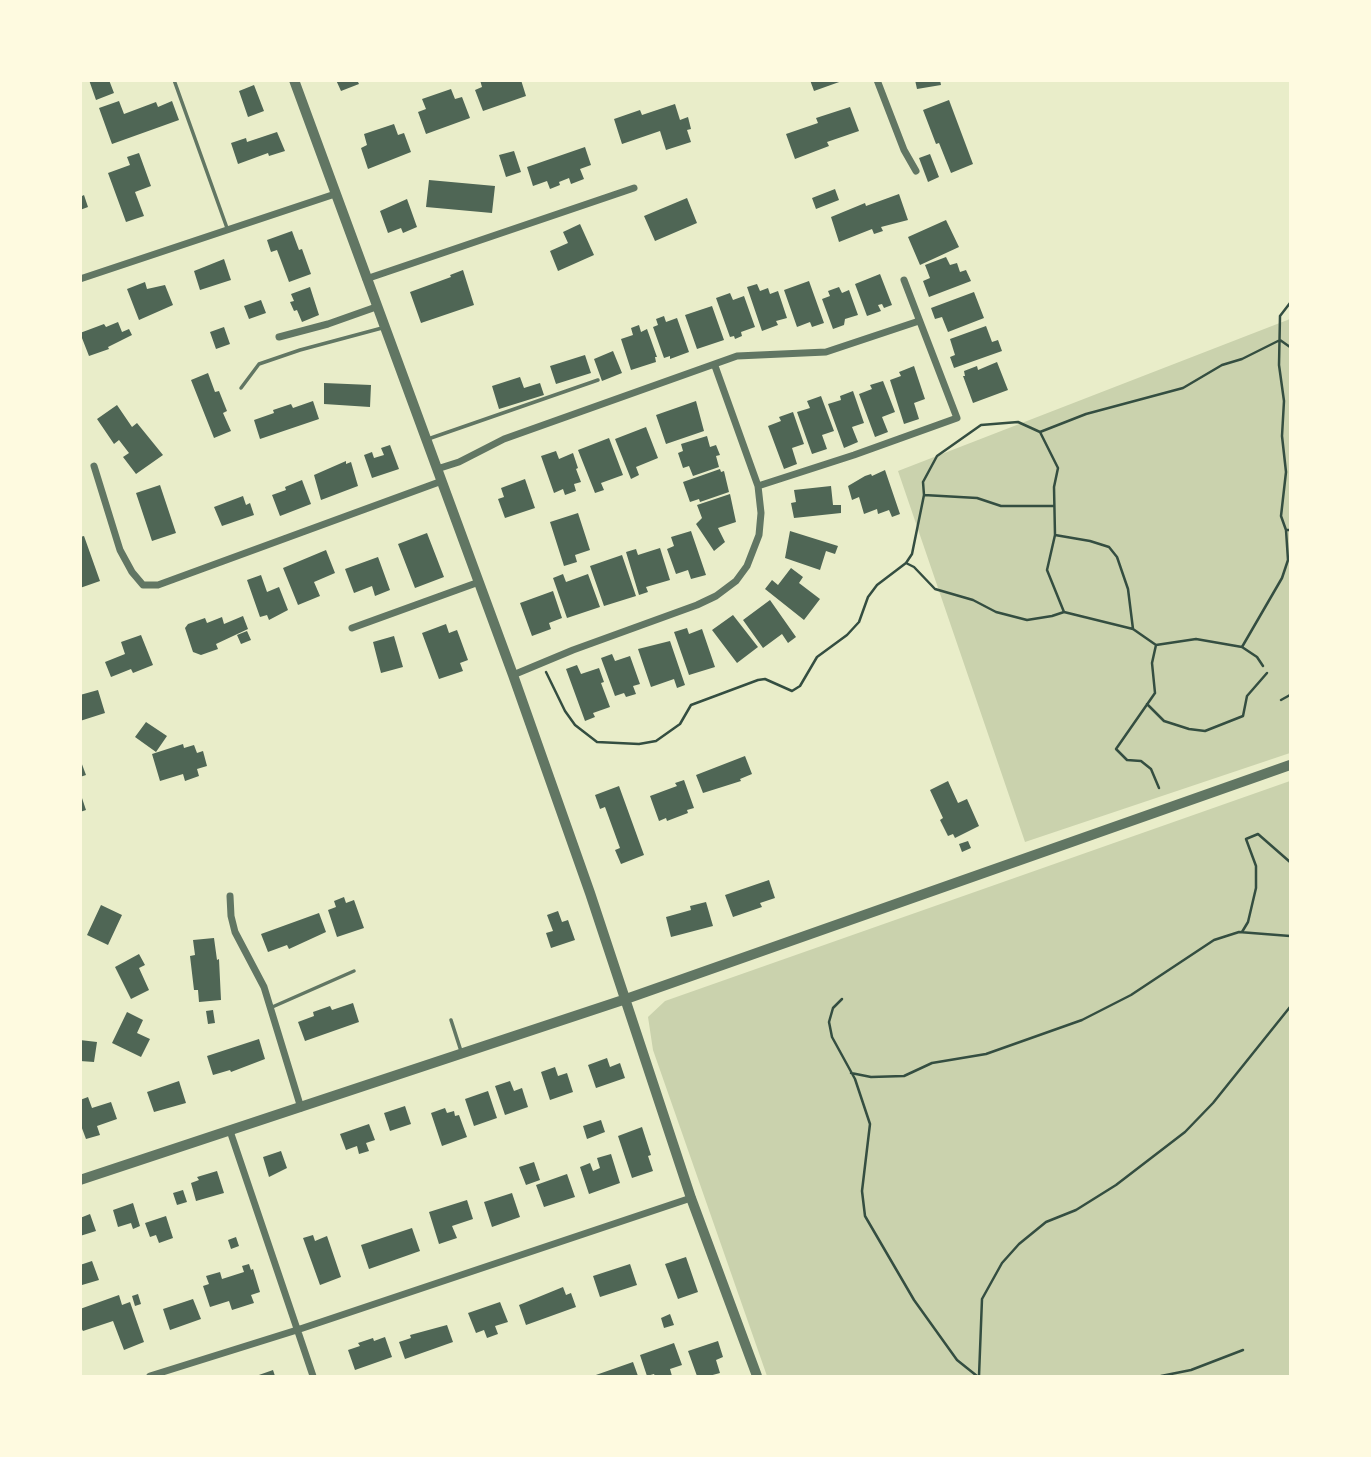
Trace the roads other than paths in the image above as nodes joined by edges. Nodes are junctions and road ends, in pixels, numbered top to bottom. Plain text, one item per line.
1 (174, 80) edge
2 (294, 80) edge
3 (877, 80) edge
4 (916, 171) dead end
5 (634, 188) dead end
6 (335, 194) junction
7 (228, 230) junction
8 (80, 279) edge
9 (366, 279) junction
10 (904, 280) dead end
11 (376, 307) junction
12 (919, 321) junction
13 (384, 328) junction
14 (279, 337) dead end
15 (715, 366) junction
16 (598, 380) dead end
17 (241, 388) dead end
18 (426, 440) junction
19 (94, 466) dead end
20 (437, 469) junction
21 (442, 481) junction
22 (758, 486) junction
23 (479, 582) junction
24 (352, 628) dead end
25 (513, 675) junction
26 (1290, 765) edge
27 (230, 896) dead end
28 (354, 971) dead end
29 (626, 999) junction
30 (270, 1007) junction
31 (451, 1020) dead end
32 (462, 1054) junction
33 (301, 1108) junction
34 (230, 1131) junction
35 (80, 1180) edge
36 (691, 1198) junction
37 (297, 1330) junction
38 (150, 1377) edge
39 (313, 1377) edge
40 (757, 1377) edge

1 - 7 lane
2 - 6 street
3 - 4 street
5 - 9 street
6 - 7 street
6 - 9 street
7 - 8 street
9 - 11 street
10 - 12 street
11 - 13 street
11 - 14 street
12 - 15 street
12 - 22 street
13 - 17 lane
13 - 18 street
15 - 20 street
15 - 22 street
16 - 18 lane
18 - 20 street
19 - 21 street
20 - 21 street
21 - 23 street
22 - 25 street
23 - 24 street
23 - 25 street
25 - 29 street
26 - 29 street
27 - 30 street
28 - 30 lane
29 - 32 street
29 - 36 street
30 - 33 street
31 - 32 lane
32 - 33 street
33 - 34 street
34 - 35 street
34 - 37 street
36 - 37 street
36 - 40 street
37 - 38 street
37 - 39 street

